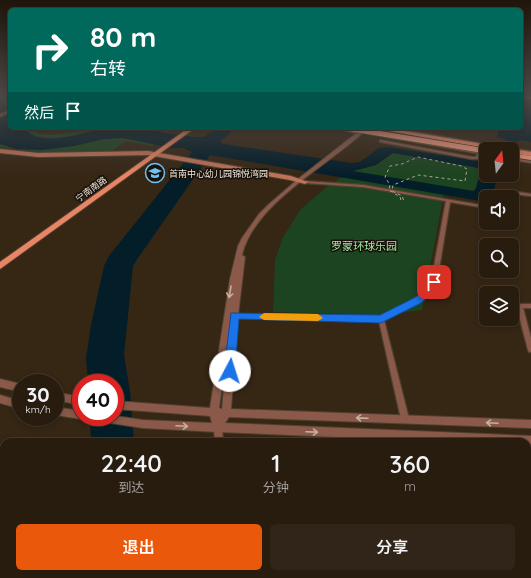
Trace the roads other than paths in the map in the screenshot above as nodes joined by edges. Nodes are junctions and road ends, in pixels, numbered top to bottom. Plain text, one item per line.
1 (358, 130) edge
2 (365, 130) edge
3 (387, 130) edge
4 (396, 130) edge
5 (184, 131) edge
6 (381, 141) dead end
7 (479, 145) edge
8 (479, 145) edge
9 (161, 147) junction
10 (0, 151) edge
11 (479, 151) edge
12 (479, 151) edge
13 (479, 153) joint
14 (0, 154) edge
15 (150, 155) junction
16 (519, 155) edge
17 (531, 157) edge
18 (301, 181) junction
19 (519, 194) edge
20 (531, 196) edge
21 (448, 201) junction
22 (479, 206) edge
23 (0, 258) edge
24 (0, 266) edge
25 (531, 306) edge
26 (234, 316) junction
27 (381, 319) junction
28 (531, 350) edge
29 (0, 383) edge
30 (12, 386) edge
31 (0, 399) edge
32 (12, 402) edge
33 (124, 406) edge
34 (214, 412) junction
35 (226, 413) junction
36 (404, 419) junction
37 (124, 421) edge
38 (531, 424) edge
39 (218, 428) junction
40 (219, 438) edge
41 (459, 438) edge

1 - 12 highway, bridge
2 - 11 main road
2 - 13 street
2 - 18 street
2 - 18 street
3 - 7 main road
4 - 8 street
5 - 9 main road, 宁南南路
5 - 9 main road, 宁南南路
6 - 13 street
9 - 15 main road, 宁南南路
10 - 15 main road
14 - 15 main road
15 - 18 main road
15 - 23 main road, 宁南南路
15 - 24 main road, 宁南南路
16 - 17 main road
18 - 21 street
18 - 26 street
18 -> 34 street
19 - 20 street
21 - 22 street
21 - 27 street
25 - 28 street
26 - 27 street
26 - 35 street
27 - 36 street
29 - 30 street
31 - 32 street
33 - 34 street
34 - 35 street
34 - 39 street
36 -> 35 street
35 - 39 street
38 -> 36 street
37 -> 39 street
39 - 40 street
39 -> 41 street

